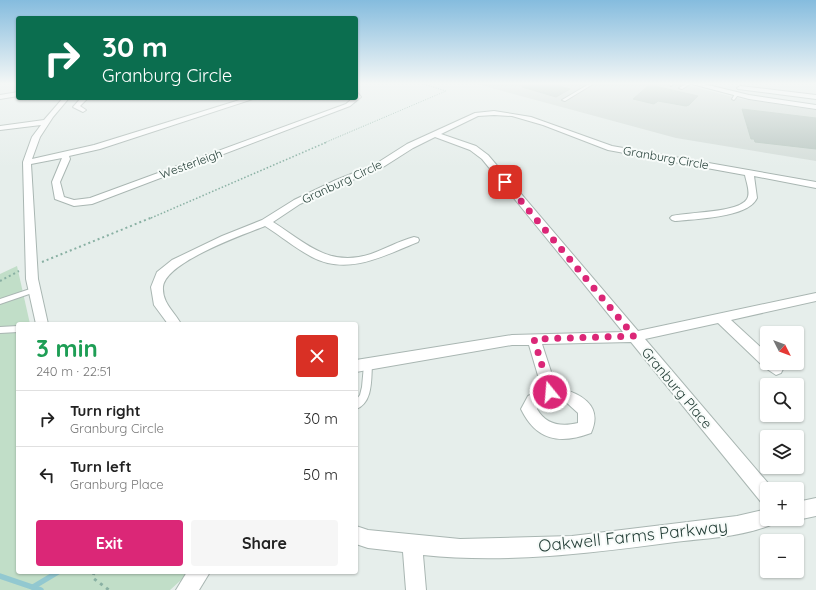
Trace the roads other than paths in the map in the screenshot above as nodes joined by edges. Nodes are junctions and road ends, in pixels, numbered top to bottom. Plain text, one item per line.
1 (55, 112) edge
2 (210, 112) edge
3 (333, 112) edge
4 (46, 122) junction
5 (0, 128) edge
6 (435, 134) junction
7 (65, 154) junction
8 (27, 162) junction
9 (749, 173) junction
10 (816, 185) edge
11 (675, 218) dead end
12 (266, 222) junction
13 (414, 240) dead end
14 (33, 290) junction
15 (816, 297) edge
16 (0, 302) edge
17 (721, 318) junction
18 (40, 322) edge
19 (173, 322) edge
20 (16, 329) edge
21 (0, 330) edge
22 (634, 336) junction
23 (534, 339) junction
24 (760, 354) edge
25 (362, 366) edge
26 (550, 392) dead end
27 (358, 404) edge
28 (760, 488) edge
29 (816, 507) edge
30 (804, 510) edge
31 (760, 520) edge
32 (358, 536) edge
33 (412, 544) junction
34 (198, 574) edge
35 (186, 590) edge
36 (416, 590) edge

1 - 4 street
2 - 7 street
3 - 7 street, Westerleigh
4 - 5 street
4 - 8 street
6 - 9 street, Granburg Circle
6 - 12 street, Granburg Circle
6 - 22 street, Granburg Place
7 - 8 street
8 - 14 street
9 - 10 street, Granburg Circle
9 - 11 street
12 - 13 street
12 - 19 street, Granburg Circle
14 - 16 lane
14 - 18 street
15 - 17 street
17 - 22 street
17 - 24 street
20 - 21 lane
22 - 23 street
22 - 28 street, Granburg Place
23 - 25 street
23 - 26 street
25 - 27 lane
29 - 30 street
31 - 33 street, Oakwell Farms Parkway
32 - 33 street, Oakwell Farms Parkway
33 - 36 street
34 - 35 street

